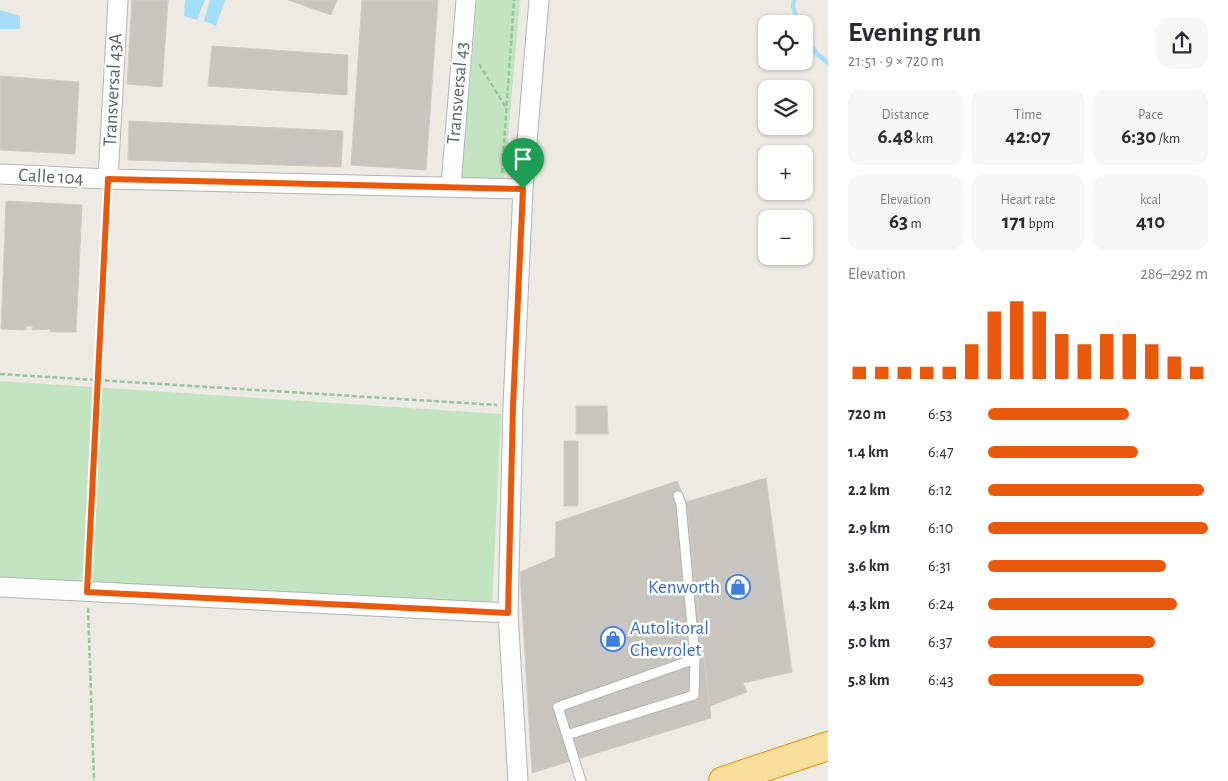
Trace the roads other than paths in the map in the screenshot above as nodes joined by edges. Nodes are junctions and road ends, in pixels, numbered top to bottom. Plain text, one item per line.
1 (118, 0) edge
2 (466, 0) edge
3 (539, 0) edge
4 (0, 174) edge
5 (108, 179) junction
6 (451, 186) junction
7 (523, 189) junction
8 (678, 496) dead end
9 (0, 587) edge
10 (508, 613) junction
11 (696, 659) junction
12 (566, 735) junction
13 (828, 746) edge
14 (518, 781) edge
15 (581, 781) edge
16 (723, 781) edge

1 - 5 street, Transversal 43A
2 - 6 street, Transversal 43
3 - 7 street
4 - 5 street, Calle 104
5 - 6 street, Calle 104
6 - 7 street, Calle 104
7 - 10 street
8 - 11 lane
9 - 10 street
10 - 14 street
11 - 12 lane
11 - 12 lane
12 - 15 lane
13 - 16 highway

